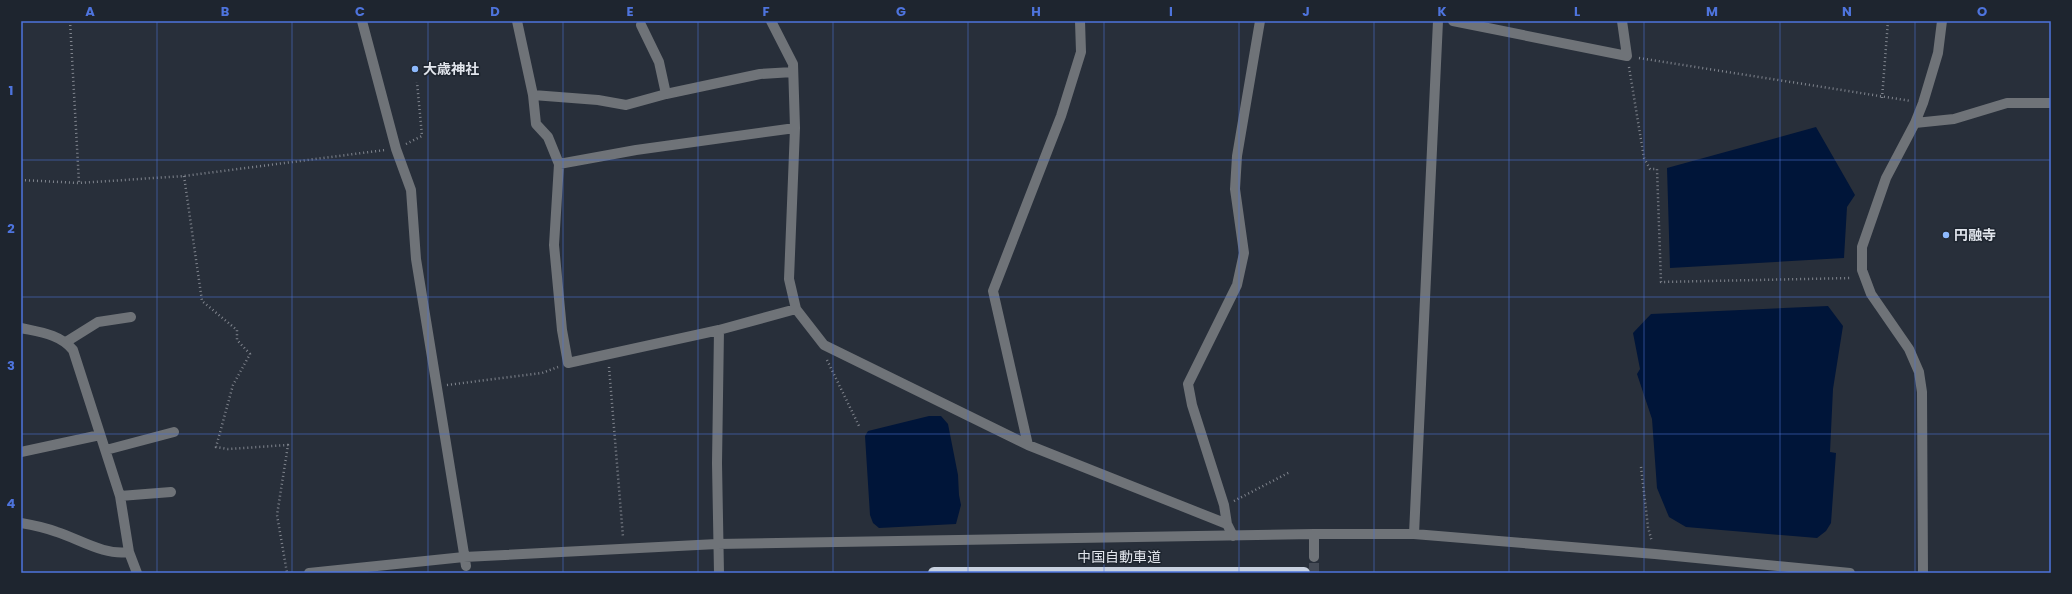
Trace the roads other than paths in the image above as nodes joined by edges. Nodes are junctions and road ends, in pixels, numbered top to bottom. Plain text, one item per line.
1 (362, 21) edge
2 (518, 21) edge
3 (770, 21) edge
4 (1080, 21) edge
5 (1260, 21) edge
6 (1438, 21) edge
7 (1453, 21) edge
8 (1622, 21) edge
9 (1942, 21) edge
10 (641, 25) dead end
11 (793, 72) junction
12 (666, 94) junction
13 (533, 95) junction
14 (2051, 103) edge
15 (1915, 123) junction
16 (795, 128) junction
17 (559, 164) junction
18 (796, 309) junction
19 (131, 317) dead end
20 (21, 328) edge
21 (719, 330) junction
22 (66, 342) junction
23 (174, 432) dead end
24 (100, 435) junction
25 (1028, 445) junction
26 (106, 450) junction
27 (21, 452) edge
28 (171, 492) dead end
29 (120, 496) junction
30 (21, 523) edge
31 (1227, 524) junction
32 (1314, 534) junction
33 (1414, 534) junction
34 (1233, 536) junction
35 (717, 544) junction
36 (129, 552) junction
37 (1314, 557) tunnel mouth
38 (465, 561) junction
39 (1001, 572) edge
40 (1090, 572) edge
41 (137, 573) edge
42 (309, 573) edge
43 (718, 573) edge
44 (934, 573) edge
45 (1304, 573) edge
46 (1850, 573) edge
47 (1923, 573) edge

1 - 38 street
2 - 13 street
3 - 11 street
4 - 25 street
5 - 31 street
6 - 33 street
7 - 8 street
9 - 15 street
10 - 12 street
11 - 12 street
11 - 16 street
12 - 13 street
13 - 17 street
14 - 15 street
15 - 47 street
16 - 17 street
16 - 18 street
17 - 21 street
18 - 21 street
18 - 25 street
19 - 22 street
20 - 22 street
21 - 35 street
22 - 24 street
23 - 26 street
24 - 26 street
24 - 27 street
25 - 31 street
26 - 29 street
28 - 29 street
29 - 36 street
30 - 36 street
31 - 34 street
32 - 33 street
32 - 34 street
32 - 37 street
33 - 46 street
34 - 35 street
35 - 38 street
35 - 43 street
36 - 41 street
38 - 42 street
39 - 40 highway, 中国自動車道
39 - 44 highway, 中国自動車道
40 - 45 highway, 中国自動車道

